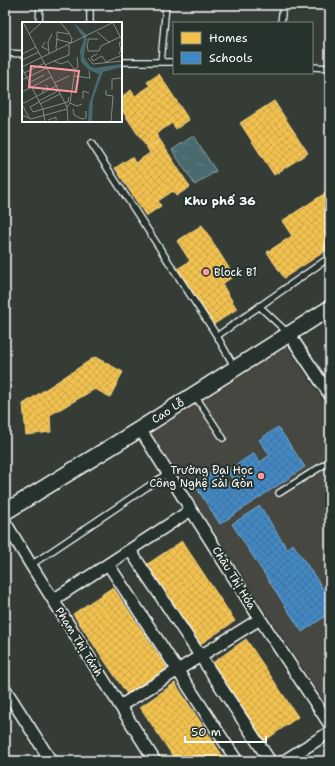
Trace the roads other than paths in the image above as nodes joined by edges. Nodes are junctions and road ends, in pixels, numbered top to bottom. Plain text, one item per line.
1 (40, 5) edge
2 (90, 5) edge
3 (166, 5) edge
4 (283, 5) edge
5 (39, 22) edge
6 (90, 22) edge
7 (281, 22) edge
8 (5, 53) edge
9 (22, 54) edge
10 (122, 62) edge
11 (161, 62) junction
12 (173, 62) edge
13 (313, 67) edge
14 (330, 68) edge
15 (91, 143) dead end
16 (330, 257) edge
17 (259, 306) junction
18 (330, 308) edge
19 (289, 334) junction
20 (217, 336) junction
21 (235, 368) junction
22 (194, 394) junction
23 (330, 395) edge
24 (140, 429) junction
25 (223, 438) dead end
26 (330, 461) edge
27 (168, 473) junction
28 (279, 493) dead end
29 (191, 510) junction
30 (5, 512) edge
31 (5, 522) edge
32 (130, 550) junction
33 (108, 564) junction
34 (31, 565) junction
35 (53, 600) junction
36 (260, 618) junction
37 (200, 656) junction
38 (177, 671) junction
39 (5, 688) edge
40 (120, 706) junction
41 (330, 725) edge
42 (330, 732) edge
43 (51, 761) edge
44 (155, 761) edge
45 (237, 761) edge
46 (270, 761) edge
47 (284, 761) edge

1 - 5 lane
2 - 6 lane
3 - 11 lane
4 - 7 lane
8 - 9 lane
10 - 11 lane
11 - 12 lane
13 - 14 lane
15 - 20 lane
16 - 17 lane
17 - 19 lane
17 - 20 lane
18 - 19 street, Cao Lỗ
19 - 21 street, Cao Lỗ
19 - 23 street
20 - 21 lane
21 - 22 street, Cao Lỗ
22 - 24 street, Cao Lỗ
22 - 25 lane
24 - 27 street, Châu Thị Hóa
24 - 30 street, Cao Lỗ
26 - 28 lane
27 - 29 street, Châu Thị Hóa
27 - 34 lane
29 - 32 street
29 - 36 street, Châu Thị Hóa
31 - 34 street, Phạm Thị Tánh
32 - 33 street
32 - 37 street
33 - 35 street
33 - 38 street
34 - 35 street, Phạm Thị Tánh
35 - 40 street, Phạm Thị Tánh
36 - 37 street
36 - 41 street, Châu Thị Hóa
37 - 38 street
37 - 46 street
38 - 40 street
38 - 45 street
39 - 43 street
40 - 44 street, Phạm Thị Tánh
42 - 47 street

